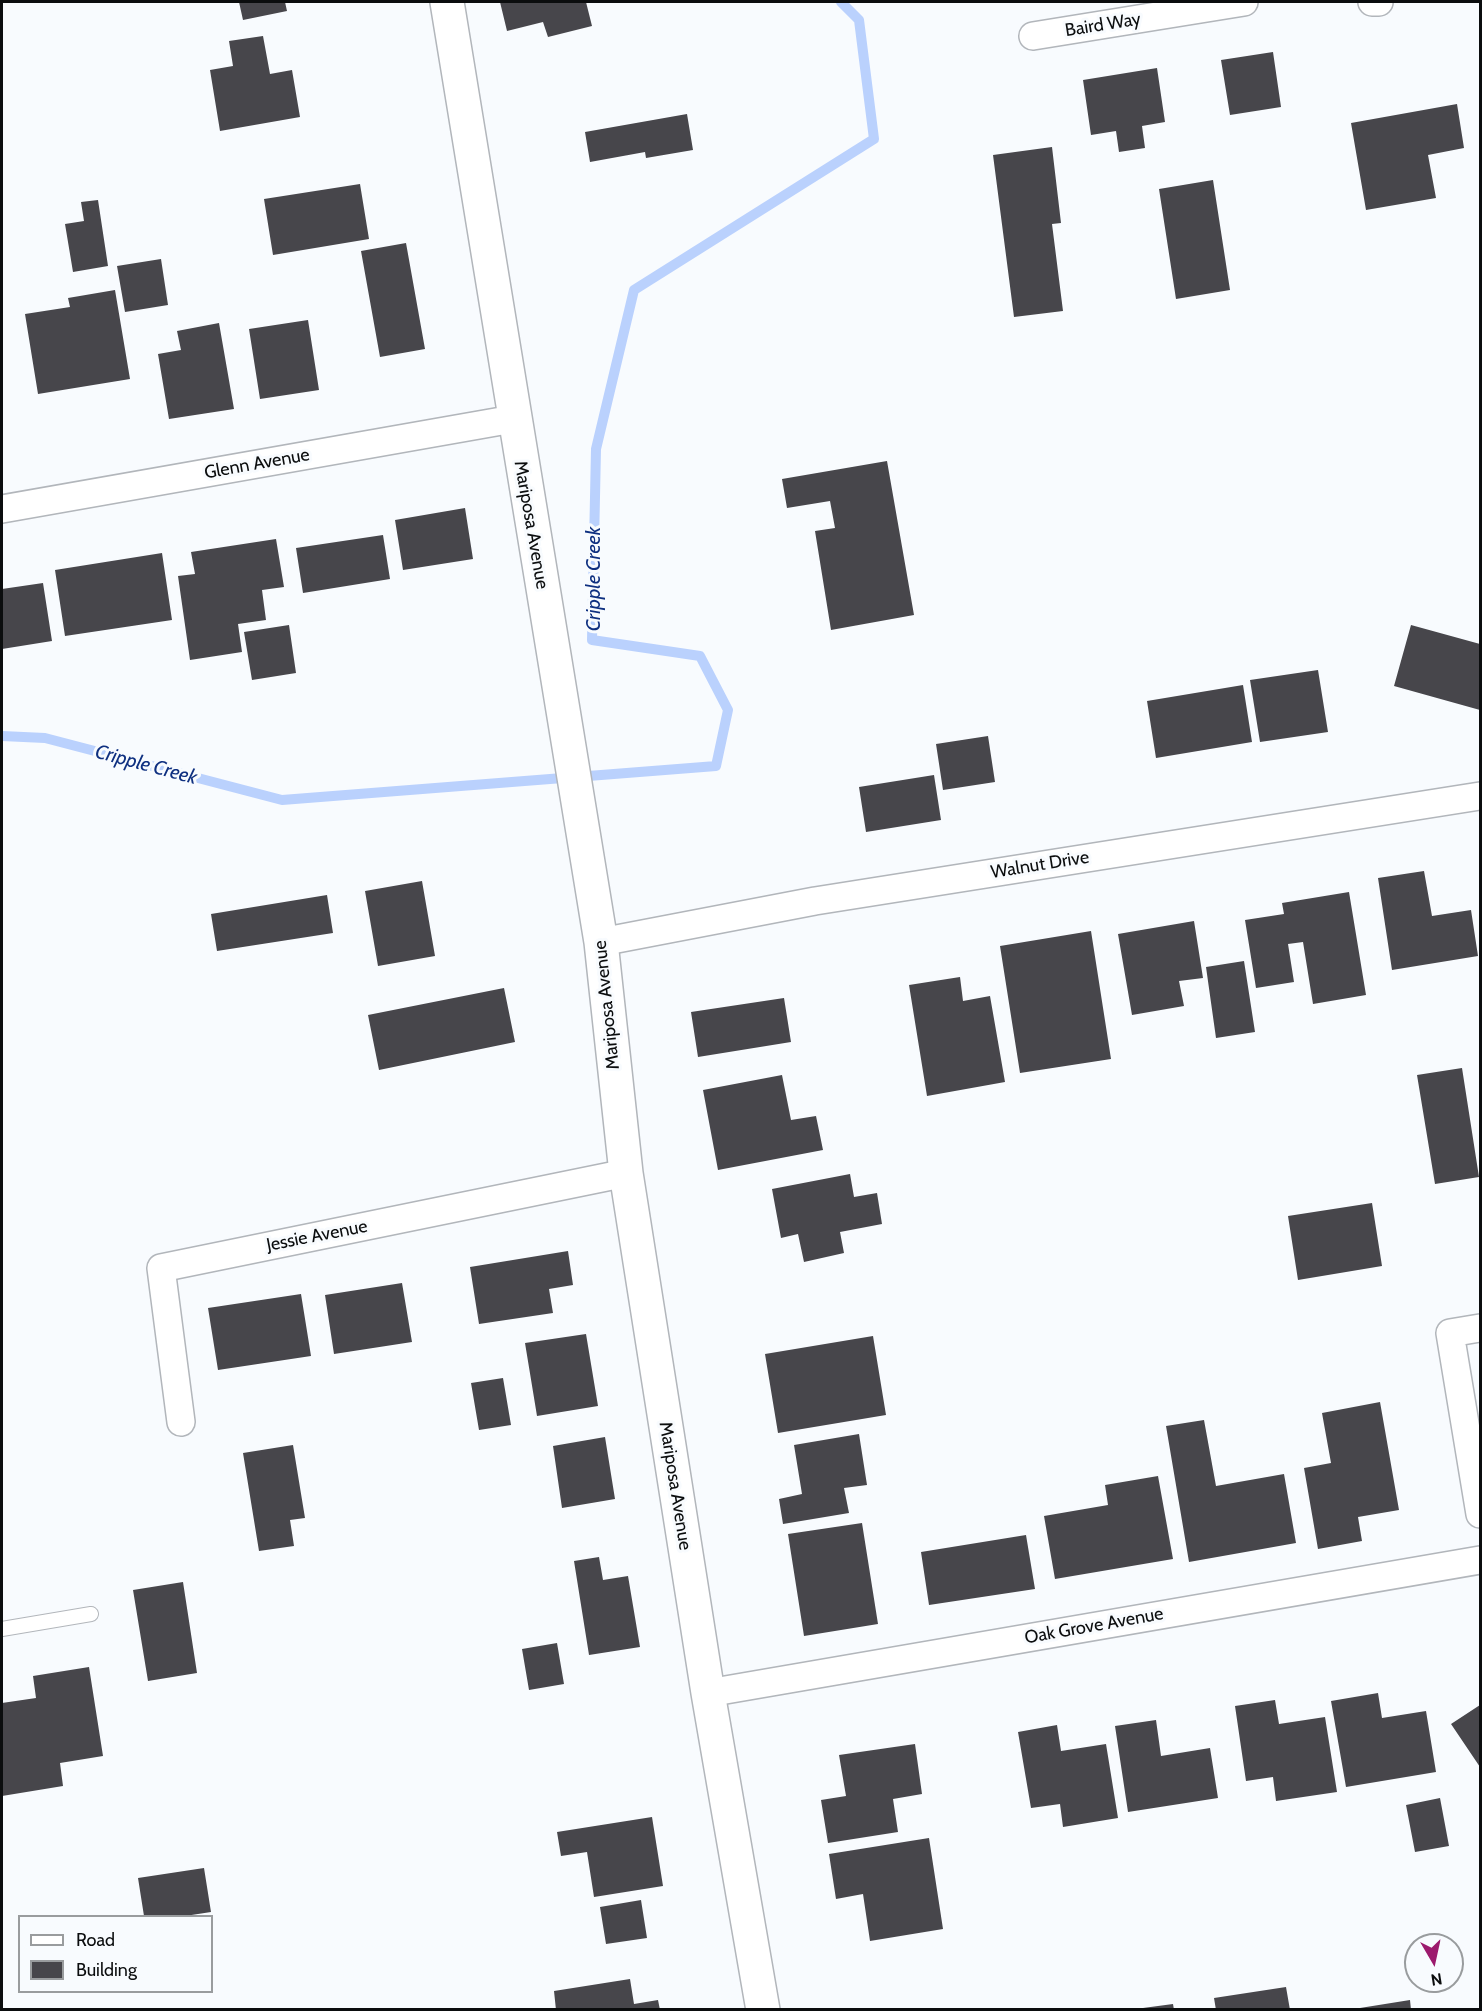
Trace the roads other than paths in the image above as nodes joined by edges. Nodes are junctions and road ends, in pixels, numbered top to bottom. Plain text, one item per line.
1 (447, 2) edge
2 (1244, 2) edge
3 (1372, 2) edge
4 (1379, 2) edge
5 (1033, 36) dead end
6 (513, 419) junction
7 (2, 509) edge
8 (1480, 796) edge
9 (601, 942) junction
10 (626, 1173) junction
11 (1480, 1328) edge
12 (181, 1422) dead end
13 (1480, 1514) edge
14 (1480, 1560) edge
15 (91, 1614) dead end
16 (2, 1629) edge
17 (708, 1693) junction
18 (763, 2010) edge

1 - 6 street, Mariposa Avenue
2 - 5 street, Baird Way
3 - 4 street
6 - 7 street, Glenn Avenue
6 - 9 street, Mariposa Avenue
8 - 9 street, Walnut Drive
9 - 10 street, Mariposa Avenue
10 - 12 street, Jessie Avenue
10 - 17 street, Mariposa Avenue
11 - 13 street
14 - 17 street, Oak Grove Avenue
15 - 16 lane
17 - 18 street, Mariposa Avenue

